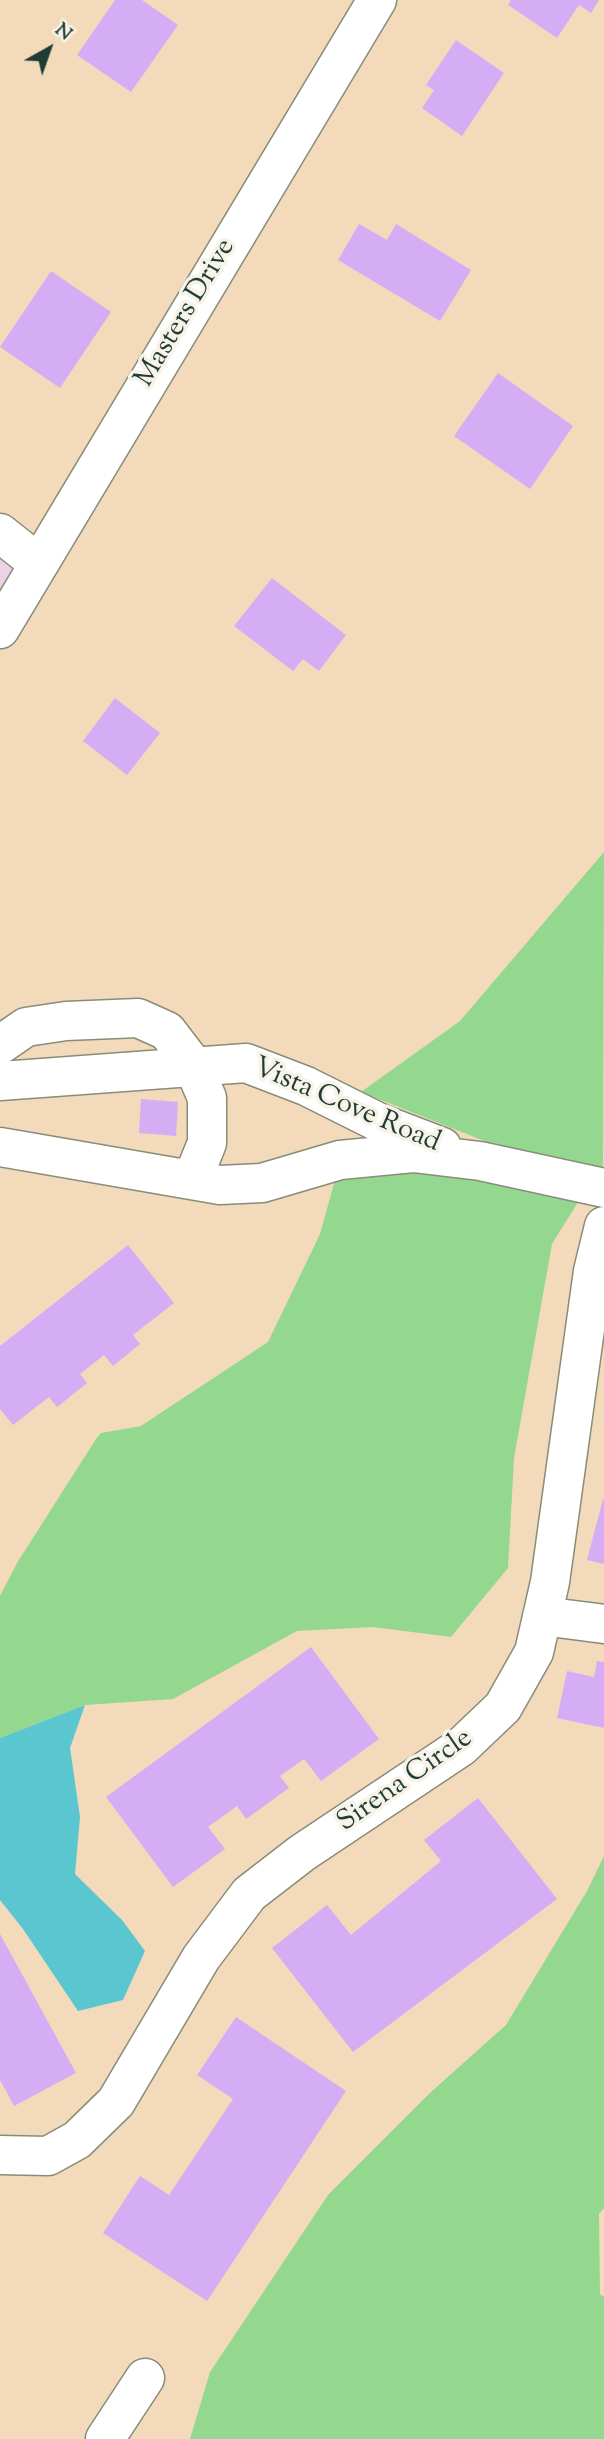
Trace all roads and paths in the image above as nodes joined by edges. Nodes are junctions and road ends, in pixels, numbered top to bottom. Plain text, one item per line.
1 (377, 0) edge
2 (0, 533) edge
3 (37, 563) junction
4 (0, 629) edge
5 (0, 1045) edge
6 (193, 1065) junction
7 (0, 1081) edge
8 (0, 1147) edge
9 (480, 1161) junction
10 (192, 1180) junction
11 (604, 1188) edge
12 (604, 1226) edge
13 (542, 1616) junction
14 (604, 1625) edge
15 (0, 2155) edge
16 (145, 2378) dead end
17 (105, 2439) edge

1 - 3 street, Masters Drive
2 - 3 street
3 - 4 street, Masters Drive
5 - 6 street
6 - 7 street, Vista Cove Road
6 - 9 street, Vista Cove Road
6 - 10 street
8 - 10 street, Vista Cove Road
9 - 10 street, Vista Cove Road
9 - 11 street, Vista Cove Road
12 - 13 street, Sirena Circle
13 - 14 street
13 - 15 street, Sirena Circle
16 - 17 street

